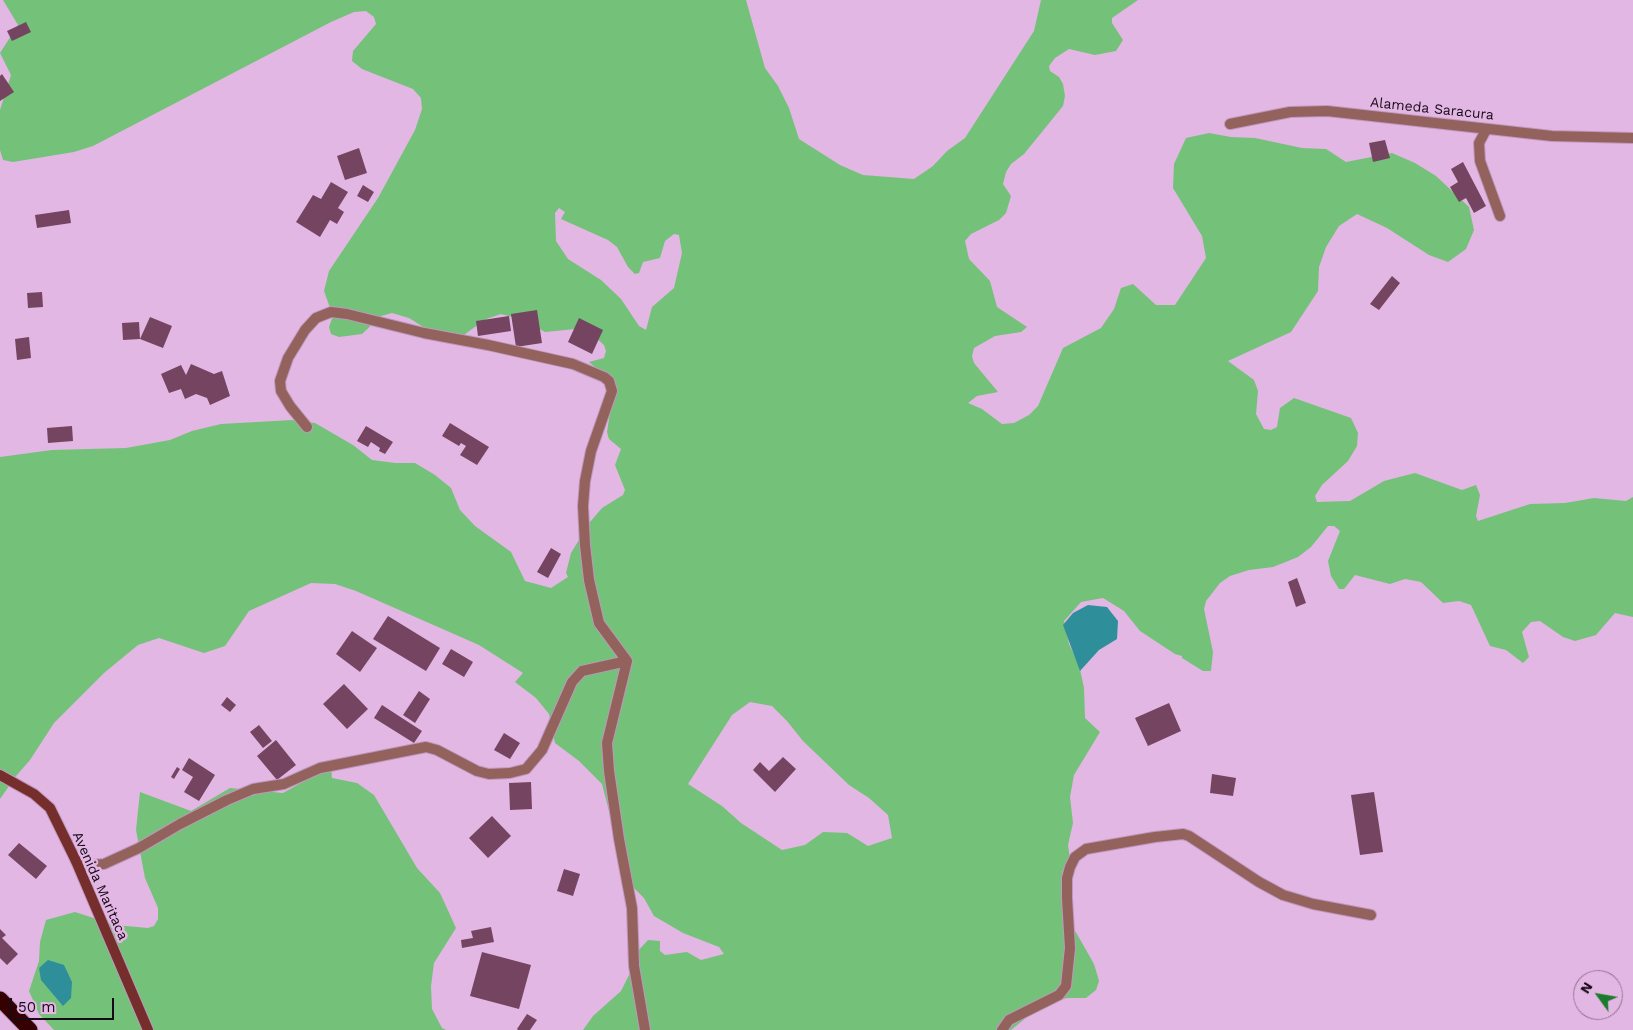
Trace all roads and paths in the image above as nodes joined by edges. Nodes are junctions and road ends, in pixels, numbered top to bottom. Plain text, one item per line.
1 (1230, 124) dead end
2 (1486, 130) junction
3 (1633, 138) edge
4 (1500, 216) dead end
5 (307, 427) dead end
6 (627, 661) junction
7 (0, 775) edge
8 (76, 861) junction
9 (1371, 914) dead end
10 (0, 999) edge
11 (30, 1030) edge
12 (148, 1030) edge
13 (645, 1030) edge
14 (1002, 1030) edge

1 - 2 street, Alameda Saracura
2 - 3 street, Alameda Saracura
2 - 4 street
5 - 6 street
6 - 8 street
6 - 13 street
7 - 8 street, Avenida Maritaca
8 - 12 street, Avenida Maritaca
9 - 14 street
10 - 11 highway

